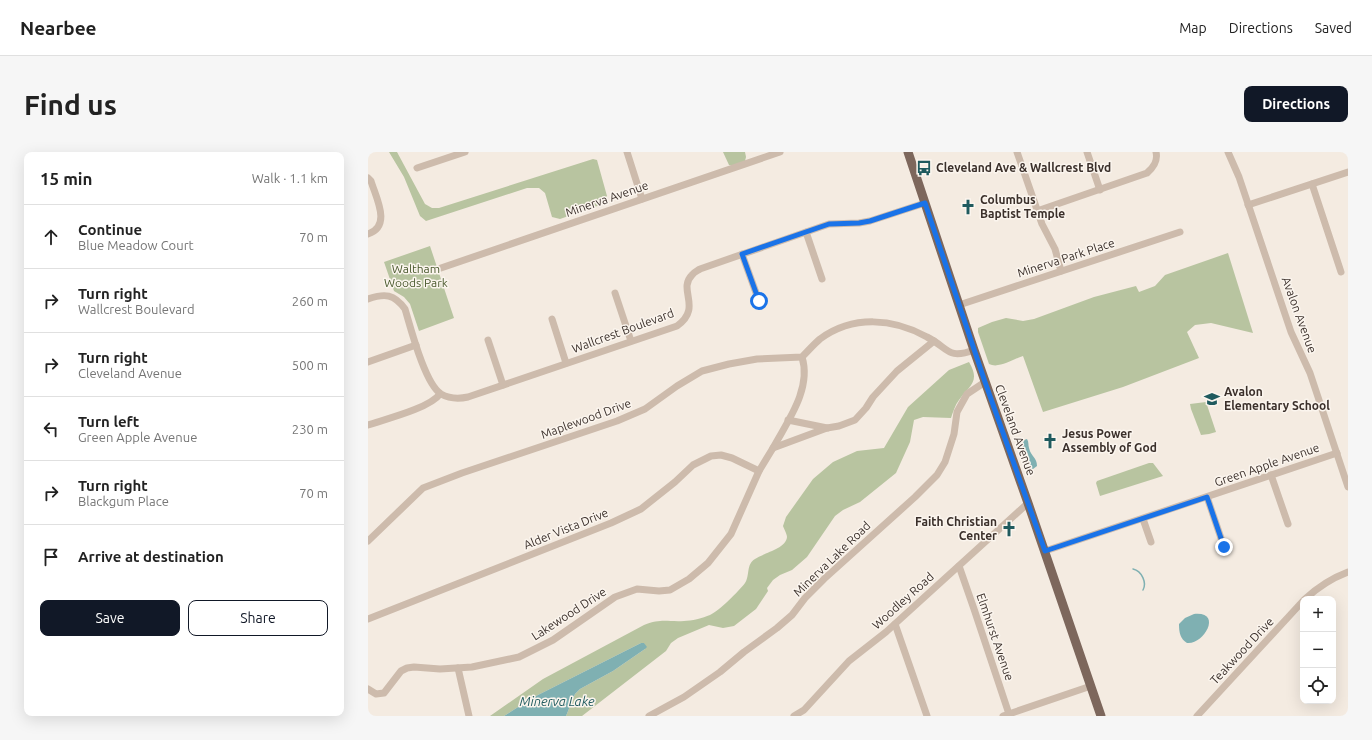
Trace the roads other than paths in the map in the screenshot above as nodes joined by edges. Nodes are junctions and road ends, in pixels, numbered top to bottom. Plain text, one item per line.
1 (465, 152) edge
2 (627, 152) edge
3 (780, 152) edge
4 (908, 152) edge
5 (1017, 152) edge
6 (1087, 152) edge
7 (1156, 152) edge
8 (1228, 152) edge
9 (417, 168) dead end
10 (1348, 172) edge
11 (368, 178) edge
12 (1312, 184) junction
13 (1100, 190) junction
14 (642, 199) junction
15 (925, 203) junction
16 (1248, 205) junction
17 (1037, 211) junction
18 (806, 232) junction
19 (1180, 232) dead end
20 (368, 234) edge
21 (742, 254) junction
22 (441, 268) dead end
23 (1062, 271) junction
24 (1341, 272) dead end
25 (822, 279) dead end
26 (615, 293) dead end
27 (368, 299) edge
28 (759, 301) dead end
29 (960, 305) junction
30 (552, 319) dead end
31 (488, 340) dead end
32 (630, 341) junction
33 (934, 342) junction
34 (416, 345) junction
35 (974, 350) junction
36 (802, 357) junction
37 (368, 362) edge
38 (566, 363) junction
39 (985, 382) junction
40 (503, 385) junction
41 (440, 394) junction
42 (788, 420) junction
43 (368, 425) edge
44 (827, 428) junction
45 (773, 448) junction
46 (1337, 453) junction
47 (759, 471) junction
48 (1271, 475) junction
49 (1348, 487) edge
50 (1207, 497) junction
51 (1028, 503) junction
52 (1143, 519) junction
53 (1288, 524) dead end
54 (368, 541) edge
55 (1151, 542) dead end
56 (1224, 547) dead end
57 (1045, 551) junction
58 (958, 566) junction
59 (1348, 572) edge
60 (1309, 596) edge
61 (1300, 604) edge
62 (368, 618) edge
63 (895, 624) junction
64 (458, 668) junction
65 (1091, 686) junction
66 (368, 689) edge
67 (1006, 715) edge
68 (469, 716) edge
69 (650, 716) edge
70 (794, 716) edge
71 (927, 716) edge
72 (1101, 716) edge
73 (1197, 716) edge

1 - 9 street
2 - 14 street
3 - 14 street, Minerva Avenue
4 - 15 main road, Cleveland Avenue
5 - 17 street
6 - 13 street
7 - 13 street
8 - 16 street, Avalon Avenue
10 - 12 street
11 - 20 street
12 - 16 street
12 - 24 street
13 - 17 street
14 - 22 street, Minerva Avenue
15 - 18 street, Wallcrest Boulevard
15 - 29 main road, Cleveland Avenue
16 - 46 street, Avalon Avenue
17 - 23 street
18 - 21 street, Wallcrest Boulevard
18 - 25 street
19 - 23 street, Minerva Park Place
21 - 28 street
21 - 32 street, Wallcrest Boulevard
23 - 29 street, Minerva Park Place
26 - 32 street
27 - 34 street
29 - 35 main road, Cleveland Avenue
30 - 38 street
31 - 40 street
32 - 38 street, Wallcrest Boulevard
33 - 35 street
33 - 36 street
33 - 44 street
34 - 37 street
34 - 41 street
35 - 39 main road, Cleveland Avenue
36 - 42 street, Lakewood Drive
36 - 54 street, Maplewood Drive
38 - 40 street, Wallcrest Boulevard
39 - 51 main road, Cleveland Avenue
39 - 69 street, Minerva Lake Road
40 - 41 street, Wallcrest Boulevard
41 - 43 street
42 - 44 street
42 - 45 street, Lakewood Drive
44 - 45 street
45 - 47 street, Lakewood Drive
46 - 48 street, Green Apple Avenue
46 - 49 street, Avalon Avenue
47 - 62 street, Alder Vista Drive
47 - 64 street, Lakewood Drive
48 - 50 street, Green Apple Avenue
48 - 53 street
50 - 52 street, Green Apple Avenue
50 - 56 street
51 - 57 main road, Cleveland Avenue
51 - 58 street, Woodley Road
52 - 55 street
52 - 57 street, Green Apple Avenue
57 - 65 main road, Cleveland Avenue
58 - 63 street, Woodley Road
58 - 67 street, Elmhurst Avenue
59 - 60 street
61 - 73 street, Teakwood Drive
63 - 70 street, Woodley Road
63 - 71 street
64 - 66 street, Lakewood Drive
64 - 68 street
65 - 67 street
65 - 72 main road, Cleveland Avenue

